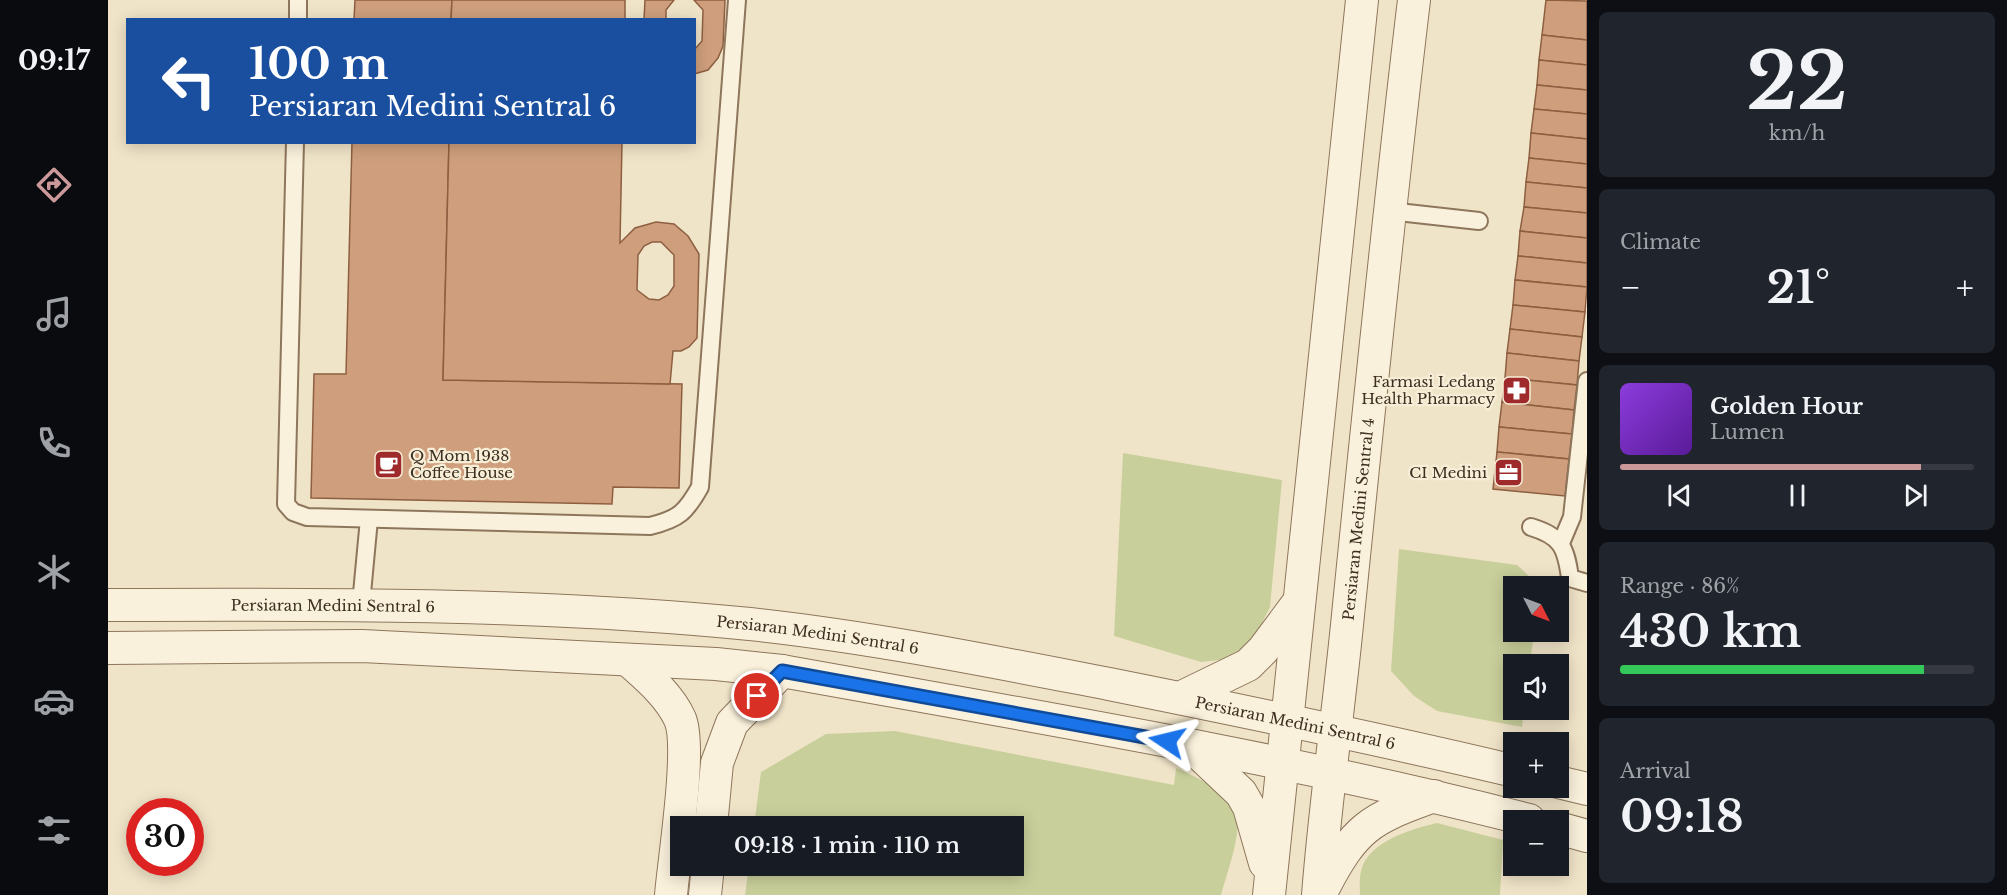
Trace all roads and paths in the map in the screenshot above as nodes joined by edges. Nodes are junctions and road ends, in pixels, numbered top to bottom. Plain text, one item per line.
1 (298, 0) edge
2 (737, 0) edge
3 (1362, 0) edge
4 (1414, 0) edge
5 (298, 18) edge
6 (295, 144) edge
7 (1389, 211) junction
8 (1479, 221) dead end
9 (1587, 381) edge
10 (369, 519) junction
11 (1531, 527) dead end
12 (1561, 543) junction
13 (1587, 583) edge
14 (1298, 603) junction
15 (362, 604) junction
16 (108, 605) edge
17 (108, 648) edge
18 (628, 660) junction
19 (782, 671) junction
20 (1180, 698) junction
21 (1286, 720) junction
22 (1334, 729) junction
23 (1190, 745) junction
24 (1281, 763) junction
25 (1503, 768) edge
26 (1329, 774) junction
27 (1569, 785) edge
28 (1587, 789) edge
29 (1435, 796) junction
30 (1503, 814) edge
31 (712, 816) edge
32 (1569, 831) edge
33 (1587, 836) edge
34 (707, 876) edge
35 (1269, 888) edge
36 (671, 895) edge
37 (705, 895) edge
38 (1319, 895) edge

1 - 5 lane
2 - 10 lane
3 - 14 street
4 - 7 street, Persiaran Medini Sentral 4
6 - 10 lane
7 - 8 lane
7 - 22 street, Persiaran Medini Sentral 4
9 - 12 lane
10 - 15 lane
11 - 12 lane
12 - 13 lane
14 - 20 street
14 - 21 street
15 - 16 street, Persiaran Medini Sentral 6
15 - 20 street, Persiaran Medini Sentral 6
17 - 18 street
18 - 19 street
18 - 36 street
19 - 23 street
19 - 31 street
20 - 21 street, Persiaran Medini Sentral 6
21 - 22 street, Persiaran Medini Sentral 6
21 - 24 street
22 - 25 street, Persiaran Medini Sentral 6
22 - 26 street, Persiaran Medini Sentral 4
23 - 24 street
23 - 35 street
24 - 26 street
24 - 35 street
26 - 29 street
26 - 38 street, Persiaran Medini Sentral 4
27 - 28 street
29 - 30 street
29 - 38 street
32 - 33 street
34 - 37 street

